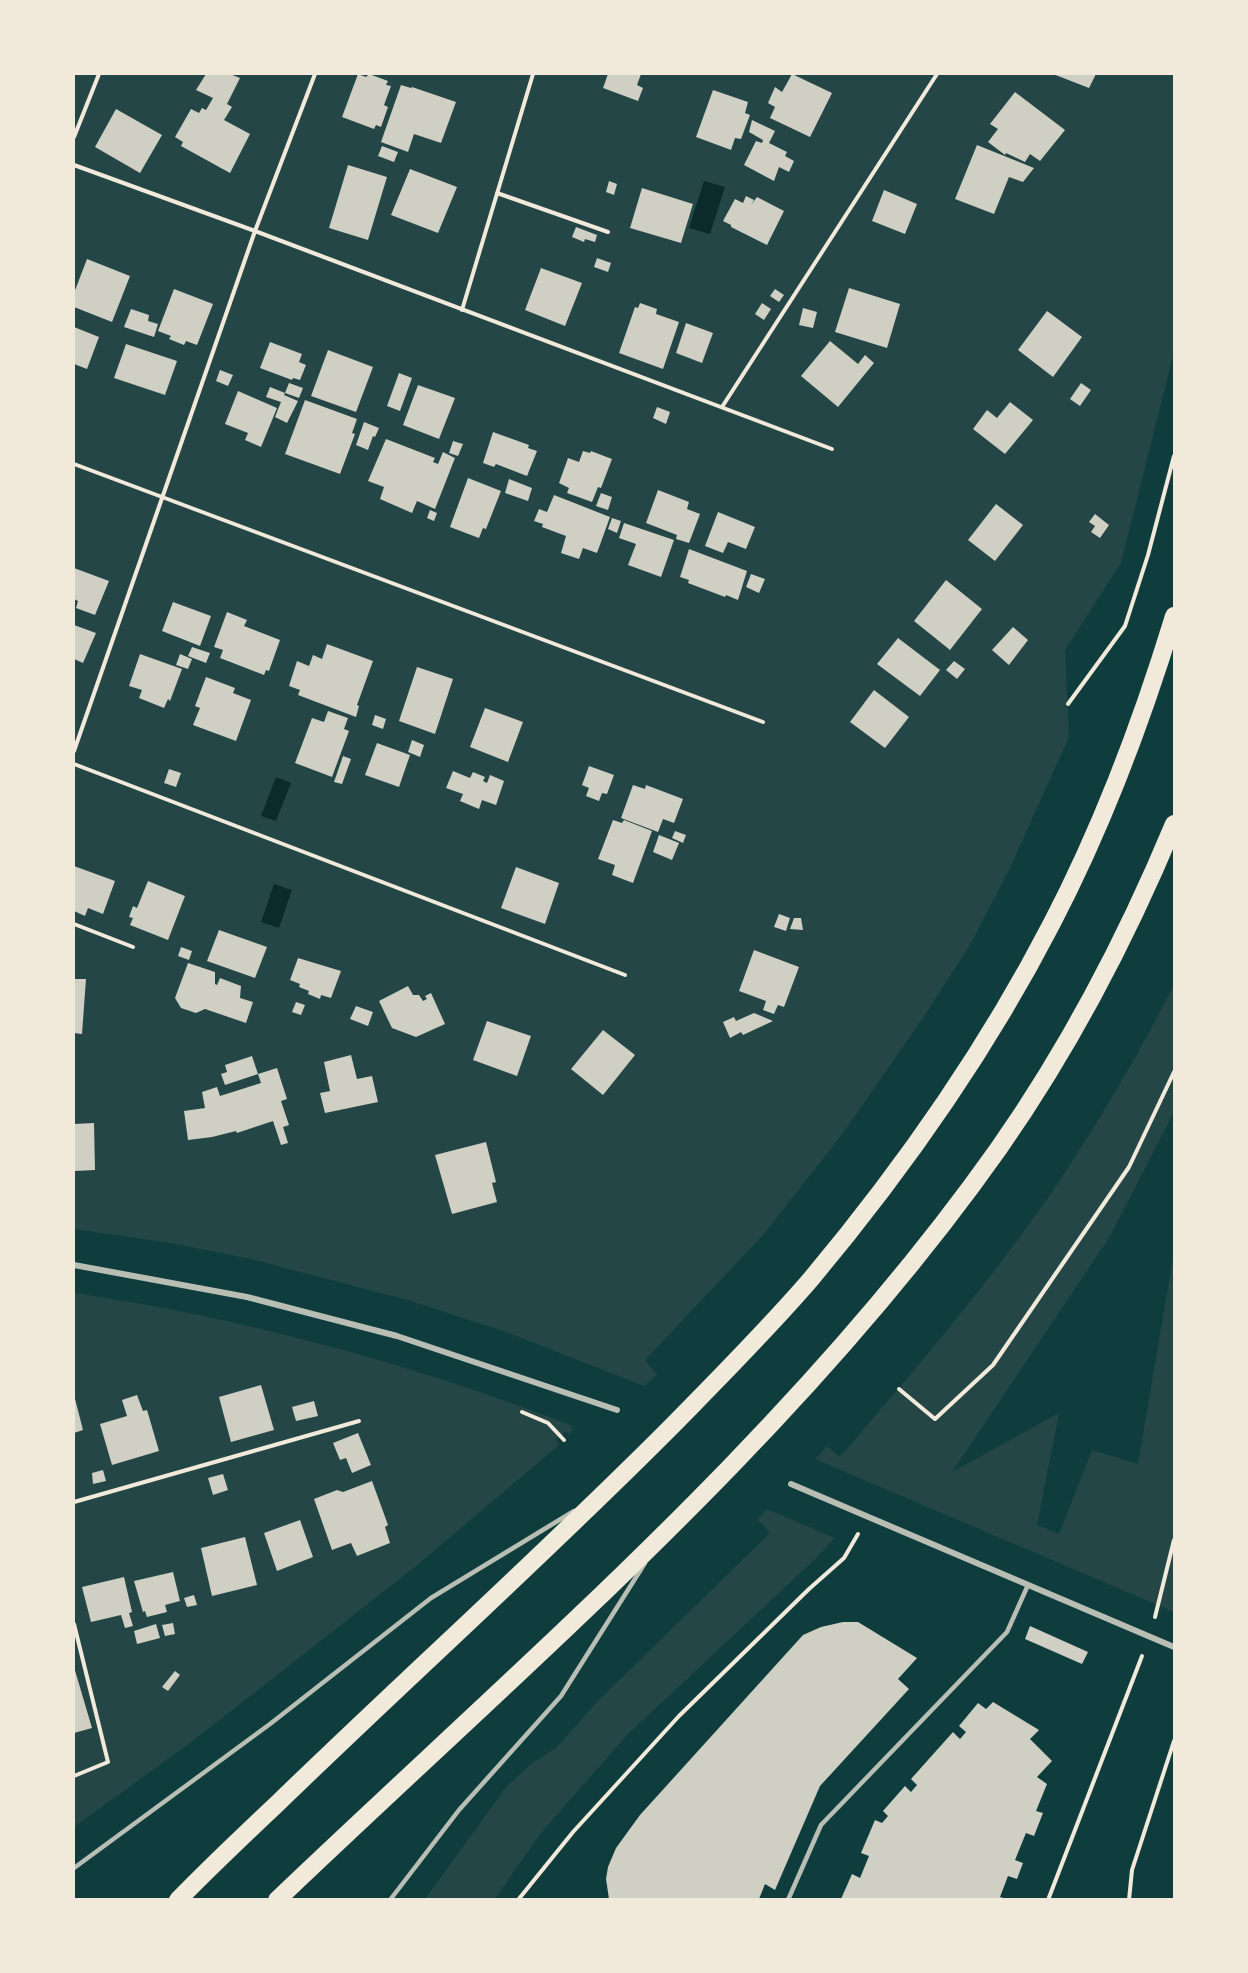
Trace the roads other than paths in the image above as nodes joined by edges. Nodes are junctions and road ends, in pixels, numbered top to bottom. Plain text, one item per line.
1 (1174, 616) edge
2 (1174, 824) edge
3 (74, 1265) edge
4 (617, 1410) dead end
5 (791, 1484) dead end
6 (609, 1489) junction
7 (660, 1539) junction
8 (1028, 1585) junction
9 (1174, 1647) edge
10 (74, 1868) edge
11 (178, 1899) edge
12 (277, 1899) edge
13 (390, 1899) edge
14 (788, 1899) edge

1 - 6 highway
2 - 7 highway
3 - 4 street
5 - 8 street
6 - 10 lane
6 - 11 highway
7 - 12 highway
7 - 13 lane
8 - 9 street
8 - 14 lane

